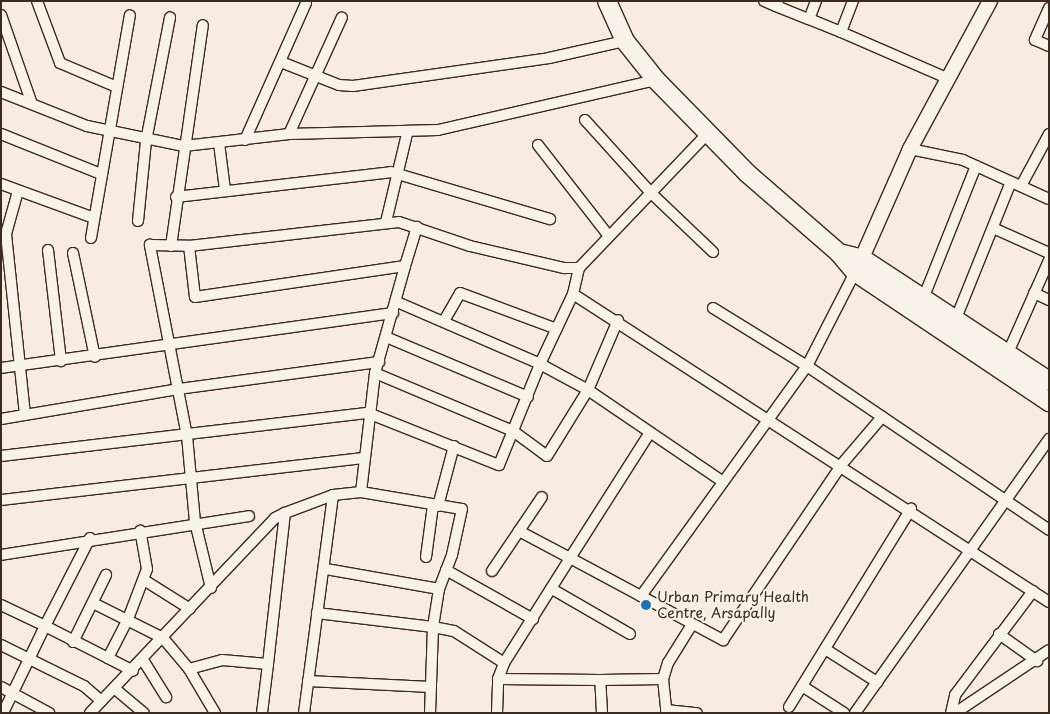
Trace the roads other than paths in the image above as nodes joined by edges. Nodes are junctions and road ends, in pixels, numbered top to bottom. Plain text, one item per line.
1 (37, 1) edge
2 (607, 1) edge
3 (764, 1) edge
4 (816, 1) edge
5 (853, 1) edge
6 (990, 1) edge
7 (306, 3) dead end
8 (777, 4) edge
9 (1049, 8) edge
10 (1, 15) edge
11 (130, 15) dead end
12 (170, 17) dead end
13 (342, 17) dead end
14 (809, 19) junction
15 (203, 25) dead end
16 (841, 32) junction
17 (625, 41) junction
18 (1049, 46) edge
19 (1, 48) edge
20 (14, 52) junction
21 (281, 62) junction
22 (315, 76) junction
23 (947, 78) junction
24 (656, 80) junction
25 (117, 87) junction
26 (1, 92) edge
27 (32, 104) junction
28 (586, 120) dead end
29 (110, 130) junction
30 (708, 133) junction
31 (1, 134) edge
32 (289, 134) junction
33 (407, 134) junction
34 (1049, 134) edge
35 (245, 140) junction
36 (146, 141) junction
37 (219, 143) junction
38 (538, 145) dead end
39 (184, 146) junction
40 (910, 149) junction
41 (976, 166) junction
42 (395, 172) junction
43 (101, 174) junction
44 (1, 184) edge
45 (1016, 184) junction
46 (225, 190) junction
47 (18, 191) junction
48 (650, 192) junction
49 (176, 197) junction
50 (1049, 199) edge
51 (94, 218) junction
52 (550, 219) dead end
53 (138, 221) dead end
54 (386, 222) junction
55 (417, 227) junction
56 (993, 228) junction
57 (608, 235) junction
58 (91, 238) dead end
59 (171, 246) junction
60 (189, 246) junction
61 (48, 250) dead end
62 (713, 252) dead end
63 (73, 253) dead end
64 (1049, 253) edge
65 (1049, 260) edge
66 (406, 266) junction
67 (859, 266) junction
68 (580, 268) junction
69 (1034, 293) junction
70 (573, 294) junction
71 (923, 299) junction
72 (1049, 300) edge
73 (397, 302) junction
74 (713, 308) dead end
75 (393, 313) junction
76 (618, 320) junction
77 (444, 321) junction
78 (955, 321) junction
79 (557, 329) junction
80 (386, 338) junction
81 (172, 344) junction
82 (1007, 355) junction
83 (95, 357) junction
84 (61, 361) junction
85 (379, 362) junction
86 (540, 364) junction
87 (20, 366) junction
88 (807, 366) junction
89 (1, 368) edge
90 (375, 374) junction
91 (1049, 381) edge
92 (179, 389) junction
93 (588, 390) junction
94 (528, 397) junction
95 (1049, 402) edge
96 (368, 413) junction
97 (25, 414) junction
98 (882, 417) junction
99 (1, 418) edge
100 (771, 419) junction
101 (514, 432) junction
102 (649, 434) junction
103 (187, 436) junction
104 (1049, 439) edge
105 (454, 446) junction
106 (1, 456) edge
107 (363, 458) junction
108 (842, 464) junction
109 (193, 479) junction
110 (722, 481) junction
111 (361, 492) junction
112 (333, 495) junction
113 (542, 497) dead end
114 (1, 500) edge
115 (1006, 503) junction
116 (436, 506) junction
117 (910, 509) junction
118 (285, 513) junction
119 (249, 516) dead end
120 (195, 522) junction
121 (1049, 530) edge
122 (140, 531) junction
123 (519, 531) junction
124 (90, 538) junction
125 (972, 552) junction
126 (1, 555) edge
127 (426, 557) dead end
128 (570, 558) junction
129 (326, 569) junction
130 (446, 570) junction
131 (492, 571) dead end
132 (106, 575) dead end
133 (144, 580) junction
134 (211, 588) junction
135 (439, 589) junction
136 (552, 589) junction
137 (1033, 591) junction
138 (641, 596) junction
139 (1049, 602) edge
140 (95, 604) junction
141 (1, 605) edge
142 (190, 609) junction
143 (317, 613) junction
144 (128, 619) junction
145 (533, 619) junction
146 (45, 626) junction
147 (691, 626) junction
148 (433, 627) junction
149 (630, 634) dead end
150 (999, 634) junction
151 (163, 638) junction
152 (73, 642) junction
153 (1, 645) edge
154 (825, 650) junction
155 (1049, 650) edge
156 (30, 658) junction
157 (108, 658) junction
158 (143, 660) junction
159 (1037, 661) junction
160 (504, 663) junction
161 (268, 664) junction
162 (189, 669) junction
163 (133, 670) junction
164 (498, 679) junction
165 (663, 679) junction
166 (600, 680) junction
167 (308, 681) junction
168 (877, 682) junction
169 (802, 686) junction
170 (1, 687) edge
171 (431, 687) junction
172 (114, 688) junction
173 (12, 693) junction
174 (166, 697) dead end
175 (789, 707) dead end
176 (96, 709) edge
177 (666, 712) edge
178 (3, 713) edge
179 (49, 713) edge
180 (144, 713) edge
181 (215, 713) edge
182 (262, 713) edge
183 (304, 713) edge
184 (430, 713) edge
185 (497, 713) edge
186 (602, 713) edge
187 (697, 713) edge
188 (844, 713) edge
189 (855, 713) edge
190 (953, 713) edge

1 - 25 street
2 - 17 highway
3 - 8 street
4 - 14 street
5 - 16 street
6 - 23 street
7 - 21 street
8 - 14 street
9 - 18 street
10 - 20 street
11 - 25 street
12 - 36 street
13 - 22 street
14 - 16 street
15 - 39 street
16 - 23 street
17 - 22 street
17 - 24 highway
19 - 20 street
20 - 27 street
21 - 22 street
21 - 35 street
22 - 32 street
23 - 40 street
24 - 30 highway
24 - 33 street
25 - 29 street
26 - 27 street
27 - 29 street
28 - 48 street
29 - 36 street
29 - 43 street
30 - 48 street
30 - 67 highway
31 - 43 street
32 - 33 street
32 - 35 street
33 - 42 street
34 - 45 street
35 - 37 street
36 - 39 street
36 - 53 street
37 - 39 street
37 - 46 street
38 - 57 street
39 - 49 street
40 - 41 street
40 - 67 street
41 - 45 street
41 - 71 street
42 - 46 street
42 - 52 street
42 - 54 street
43 - 51 street
44 - 47 street
45 - 50 street
45 - 56 street
46 - 49 street
47 - 51 street
47 - 87 street
48 - 57 street
48 - 62 street
49 - 59 street
51 - 58 street
54 - 55 street
54 - 60 street
55 - 66 street
55 - 68 street
56 - 64 street
56 - 78 street
57 - 68 street
59 - 60 street
59 - 81 street
60 - 66 street
61 - 84 street
63 - 83 street
65 - 69 street
66 - 73 street
67 - 71 highway
67 - 88 street
67 - 95 highway
68 - 70 street
69 - 72 street
69 - 82 street
70 - 76 street
70 - 79 street
71 - 78 highway
73 - 75 street
73 - 77 street
74 - 88 street
75 - 80 street
75 - 81 street
76 - 93 street
76 - 100 street
77 - 79 street
77 - 86 street
78 - 82 highway
79 - 86 street
80 - 85 street
80 - 94 street
81 - 83 street
81 - 92 street
82 - 91 highway
83 - 84 street
84 - 87 street
85 - 90 street
85 - 92 street
86 - 93 street
86 - 94 street
87 - 89 street
87 - 97 street
88 - 98 street
88 - 100 street
90 - 96 street
90 - 101 street
92 - 97 street
92 - 103 street
93 - 101 street
93 - 102 street
94 - 101 street
96 - 103 street
96 - 105 street
96 - 107 street
97 - 99 street
98 - 108 street
98 - 115 street
100 - 108 street
100 - 110 street
101 - 105 street
102 - 110 street
102 - 128 street
103 - 106 street
103 - 109 street
104 - 115 street
105 - 116 street
107 - 109 street
107 - 111 street
108 - 117 street
108 - 147 street
109 - 114 street
109 - 120 street
110 - 138 street
111 - 112 street
111 - 116 street
112 - 118 street
112 - 129 street
113 - 123 street
115 - 121 street
115 - 125 street
116 - 127 street
116 - 130 street
117 - 125 street
117 - 154 street
118 - 134 street
118 - 161 street
119 - 120 street
120 - 122 street
120 - 134 street
122 - 124 street
122 - 133 street
123 - 128 street
123 - 131 street
124 - 126 street
124 - 146 street
125 - 137 street
125 - 168 street
128 - 136 street
128 - 138 street
129 - 135 street
129 - 143 street
130 - 135 street
130 - 145 street
132 - 140 street
133 - 142 street
133 - 144 street
134 - 142 street
135 - 148 street
136 - 145 street
136 - 149 street
137 - 139 street
137 - 150 street
138 - 147 street
140 - 144 street
140 - 152 street
141 - 146 street
142 - 151 street
143 - 148 street
143 - 167 street
144 - 151 street
144 - 157 street
145 - 160 street
146 - 152 street
146 - 156 street
147 - 165 street
148 - 160 street
148 - 171 street
150 - 159 street
150 - 190 street
151 - 158 street
151 - 162 street
152 - 157 street
153 - 156 street
154 - 168 street
154 - 169 street
155 - 159 street
156 - 173 street
156 - 176 street
157 - 163 street
158 - 163 street
158 - 174 street
159 - 190 street
160 - 164 street
161 - 162 street
161 - 182 street
162 - 181 street
163 - 172 street
164 - 166 street
164 - 185 street
165 - 166 street
165 - 177 street
166 - 186 street
167 - 171 street
167 - 183 street
168 - 189 street
169 - 175 street
169 - 188 street
170 - 173 street
171 - 184 street
172 - 176 street
172 - 180 street
173 - 178 street
173 - 179 street
177 - 187 street

